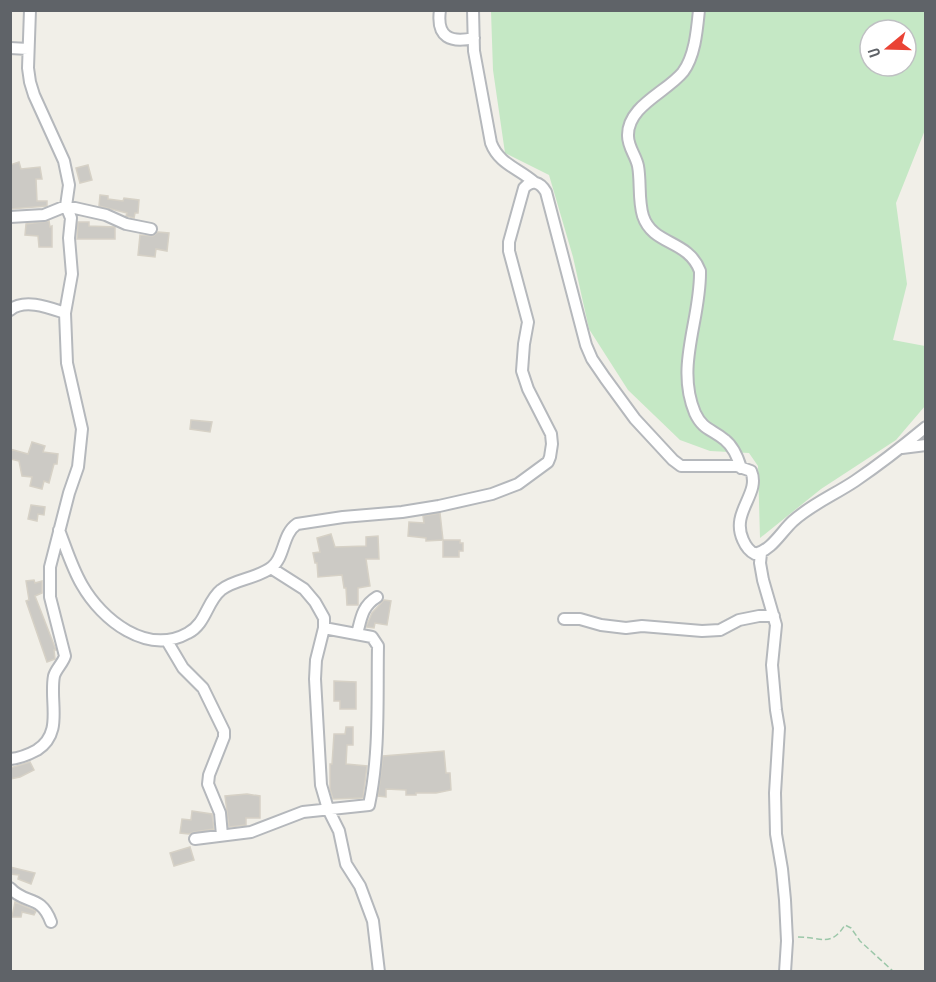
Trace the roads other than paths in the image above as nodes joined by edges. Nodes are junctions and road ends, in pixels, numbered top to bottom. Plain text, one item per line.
1 (30, 10) edge
2 (440, 10) edge
3 (473, 10) edge
4 (699, 10) edge
5 (474, 38) junction
6 (10, 48) edge
7 (28, 49) junction
8 (534, 182) junction
9 (66, 206) junction
10 (10, 217) edge
11 (151, 229) dead end
12 (10, 310) edge
13 (65, 313) junction
14 (926, 427) edge
15 (926, 445) edge
16 (901, 448) junction
17 (741, 468) junction
18 (59, 530) junction
19 (761, 553) junction
20 (271, 568) junction
21 (376, 597) dead end
22 (774, 616) junction
23 (564, 618) dead end
24 (324, 628) junction
25 (357, 634) junction
26 (167, 641) junction
27 (10, 759) edge
28 (328, 809) junction
29 (222, 835) junction
30 (195, 839) dead end
31 (10, 888) edge
32 (51, 922) dead end
33 (379, 972) edge
34 (785, 972) edge

1 - 7 street
2 - 5 street
3 - 5 street
4 - 17 street
5 - 8 street
6 - 7 street
7 - 9 street
8 - 17 street
8 - 20 street
9 - 10 street
9 - 11 street
9 - 13 street
12 - 13 street
13 - 18 street
14 - 16 street
15 - 16 street
16 - 19 street
17 - 19 street
18 - 26 street
18 - 27 street
19 - 22 street
20 - 24 street
20 - 26 street
21 - 25 street
22 - 23 street
22 - 34 street
24 - 25 street
24 - 28 street
25 - 28 street
26 - 29 street
28 - 29 street
28 - 33 street
29 - 30 street
31 - 32 street

